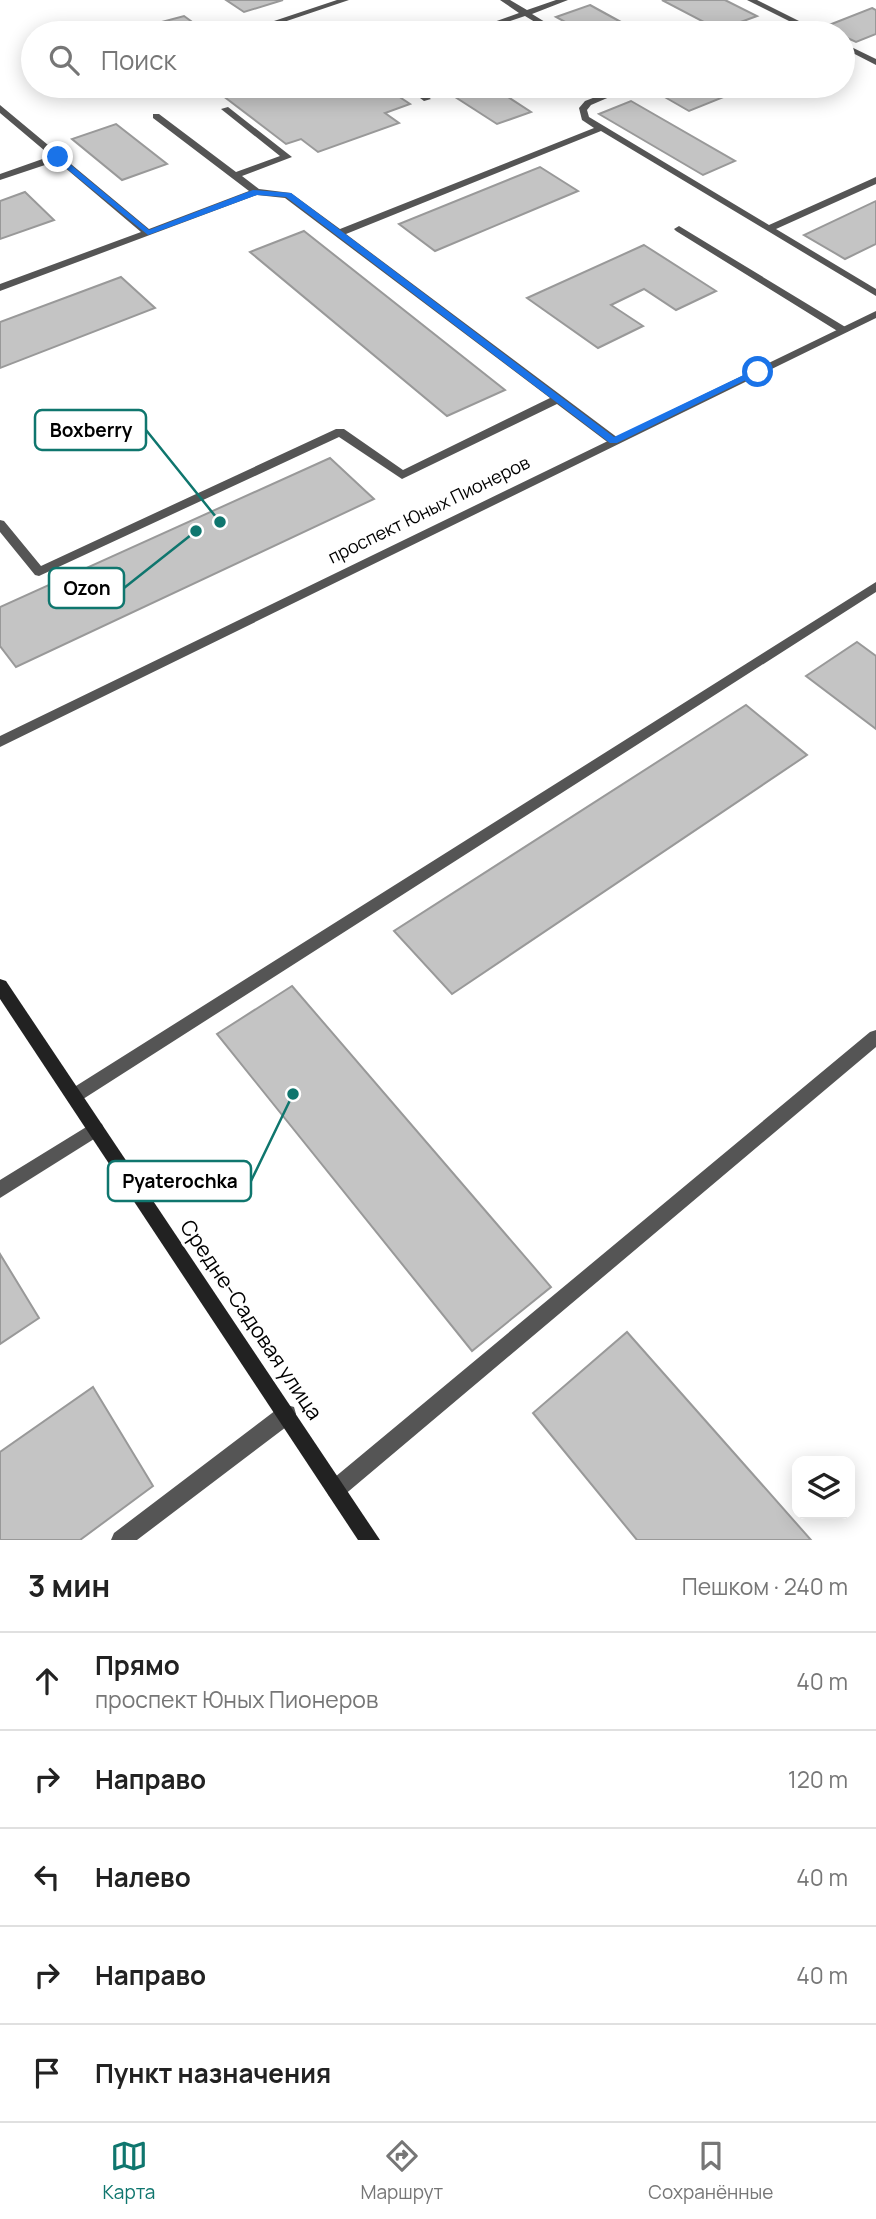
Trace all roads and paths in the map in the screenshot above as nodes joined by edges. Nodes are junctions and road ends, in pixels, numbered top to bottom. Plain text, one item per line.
1 (345, 0) edge
2 (503, 0) edge
3 (564, 0) edge
4 (751, 0) edge
5 (526, 13) junction
6 (279, 21) edge
7 (502, 21) edge
8 (539, 21) edge
9 (794, 21) edge
10 (855, 51) edge
11 (876, 62) edge
12 (601, 98) edge
13 (0, 108) edge
14 (225, 109) dead end
15 (156, 117) dead end
16 (599, 129) junction
17 (58, 157) junction
18 (234, 176) junction
19 (0, 177) edge
20 (876, 180) edge
21 (256, 192) junction
22 (679, 229) dead end
23 (768, 229) junction
24 (148, 233) junction
25 (339, 233) junction
26 (0, 288) edge
27 (876, 293) edge
28 (876, 314) edge
29 (843, 330) junction
30 (558, 399) junction
31 (614, 441) junction
32 (0, 524) edge
33 (876, 586) edge
34 (0, 742) edge
35 (0, 986) edge
36 (876, 1037) edge
37 (74, 1096) junction
38 (96, 1129) junction
39 (0, 1190) edge
40 (286, 1414) junction
41 (336, 1489) junction
42 (121, 1540) edge
43 (370, 1540) edge

1 - 6 street
2 - 5 street
3 - 5 street
4 - 9 street
5 - 7 street
5 - 8 street
10 - 11 street
12 - 16 street
13 - 17 street
14 - 18 street
15 - 18 street
16 - 23 street
16 - 25 street
17 - 19 street
17 - 24 street
18 - 21 street
20 - 23 street
21 - 24 street
21 - 25 street
22 - 29 street
23 - 27 street
24 - 26 street
25 - 30 street
28 - 29 street, проспект Юных Пионеров
29 - 31 street, проспект Юных Пионеров
30 - 31 street
30 - 32 street
31 - 34 street, проспект Юных Пионеров
33 - 37 street
35 - 37 street, Средне-Садовая улица
36 - 41 street
37 - 38 street, Средне-Садовая улица
38 - 39 street
38 - 40 street, Средне-Садовая улица
40 - 41 street, Средне-Садовая улица
40 - 42 street
41 - 43 street, Средне-Садовая улица

